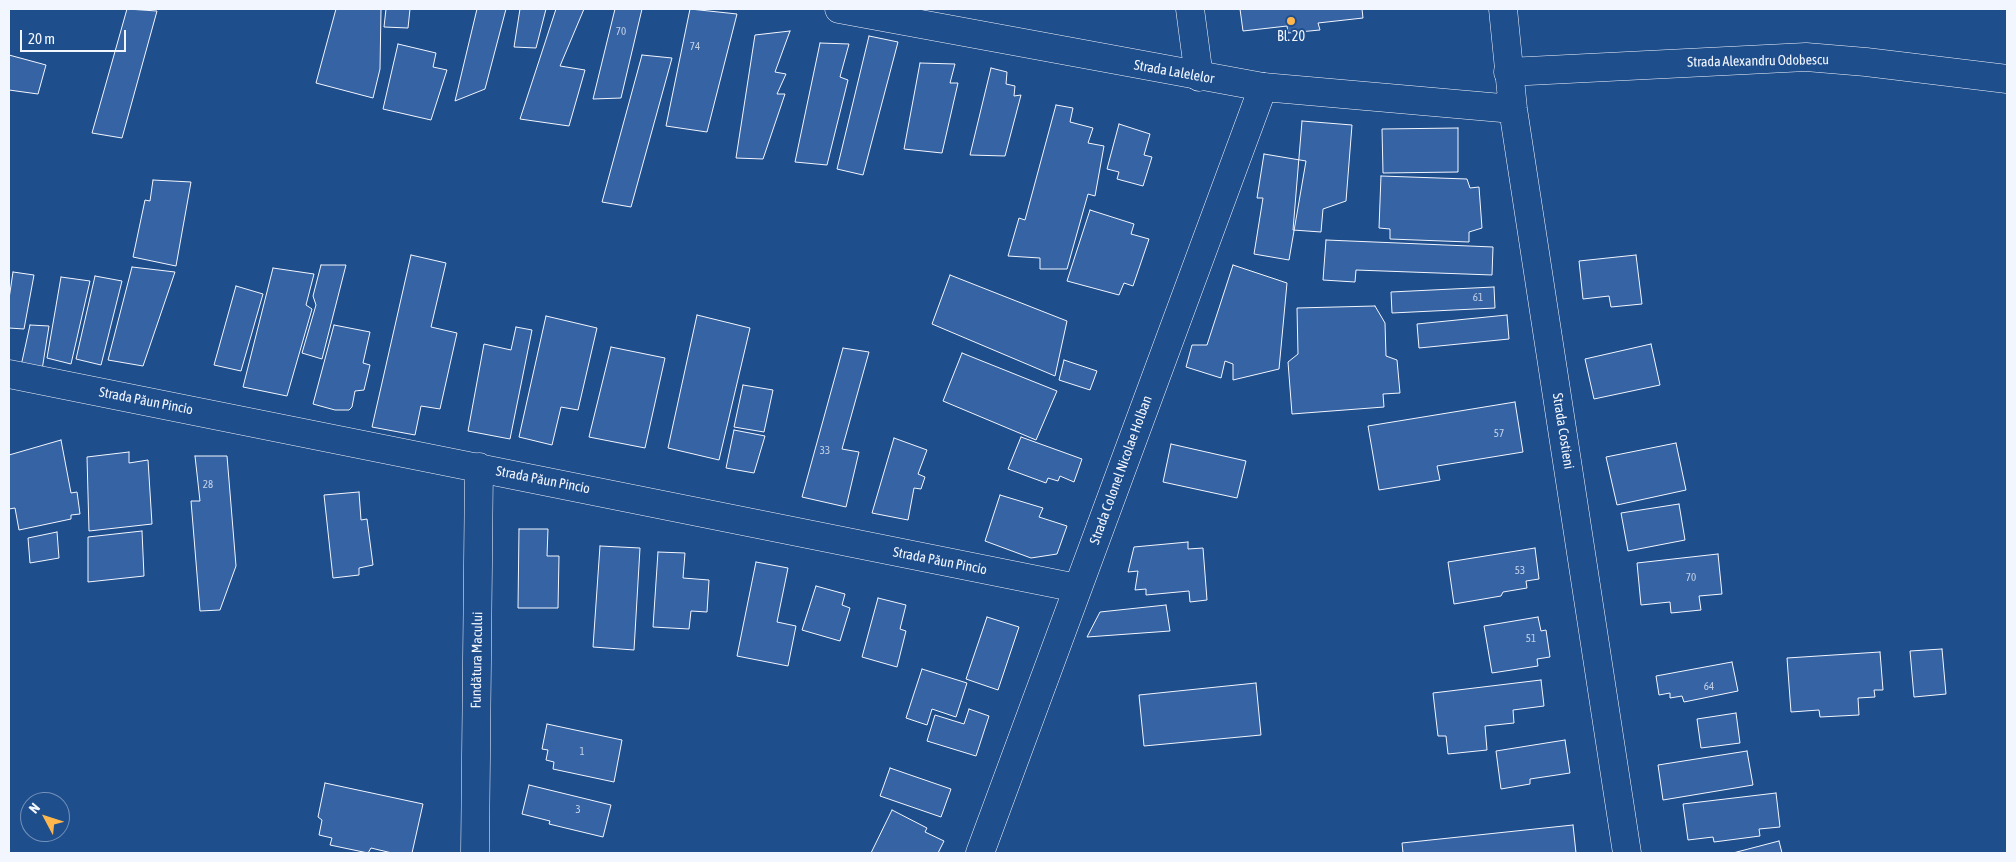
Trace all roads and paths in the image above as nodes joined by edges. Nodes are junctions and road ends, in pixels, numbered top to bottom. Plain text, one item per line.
1 (839, 9) edge
2 (1190, 9) edge
3 (1503, 9) edge
4 (1508, 72) junction
5 (1199, 77) junction
6 (2007, 82) edge
7 (1263, 87) junction
8 (1513, 109) junction
9 (9, 374) edge
10 (479, 467) junction
11 (1077, 588) junction
12 (475, 853) edge
13 (980, 853) edge
14 (1627, 853) edge

1 - 5 street, Strada Lalelelor
2 - 5 street
3 - 4 street, Strada Costieni
4 - 6 street, Strada Alexandru Odobescu
4 - 8 street, Strada Costieni
5 - 7 street, Strada Lalelelor
7 - 8 street, Strada Lalelelor
7 - 11 street, Strada Colonel Nicolae Holban
8 - 14 street, Strada Costieni
9 - 10 street, Strada Păun Pincio
10 - 11 street, Strada Păun Pincio
10 - 12 street, Fundătura Macului
11 - 13 street, Strada Colonel Nicolae Holban

